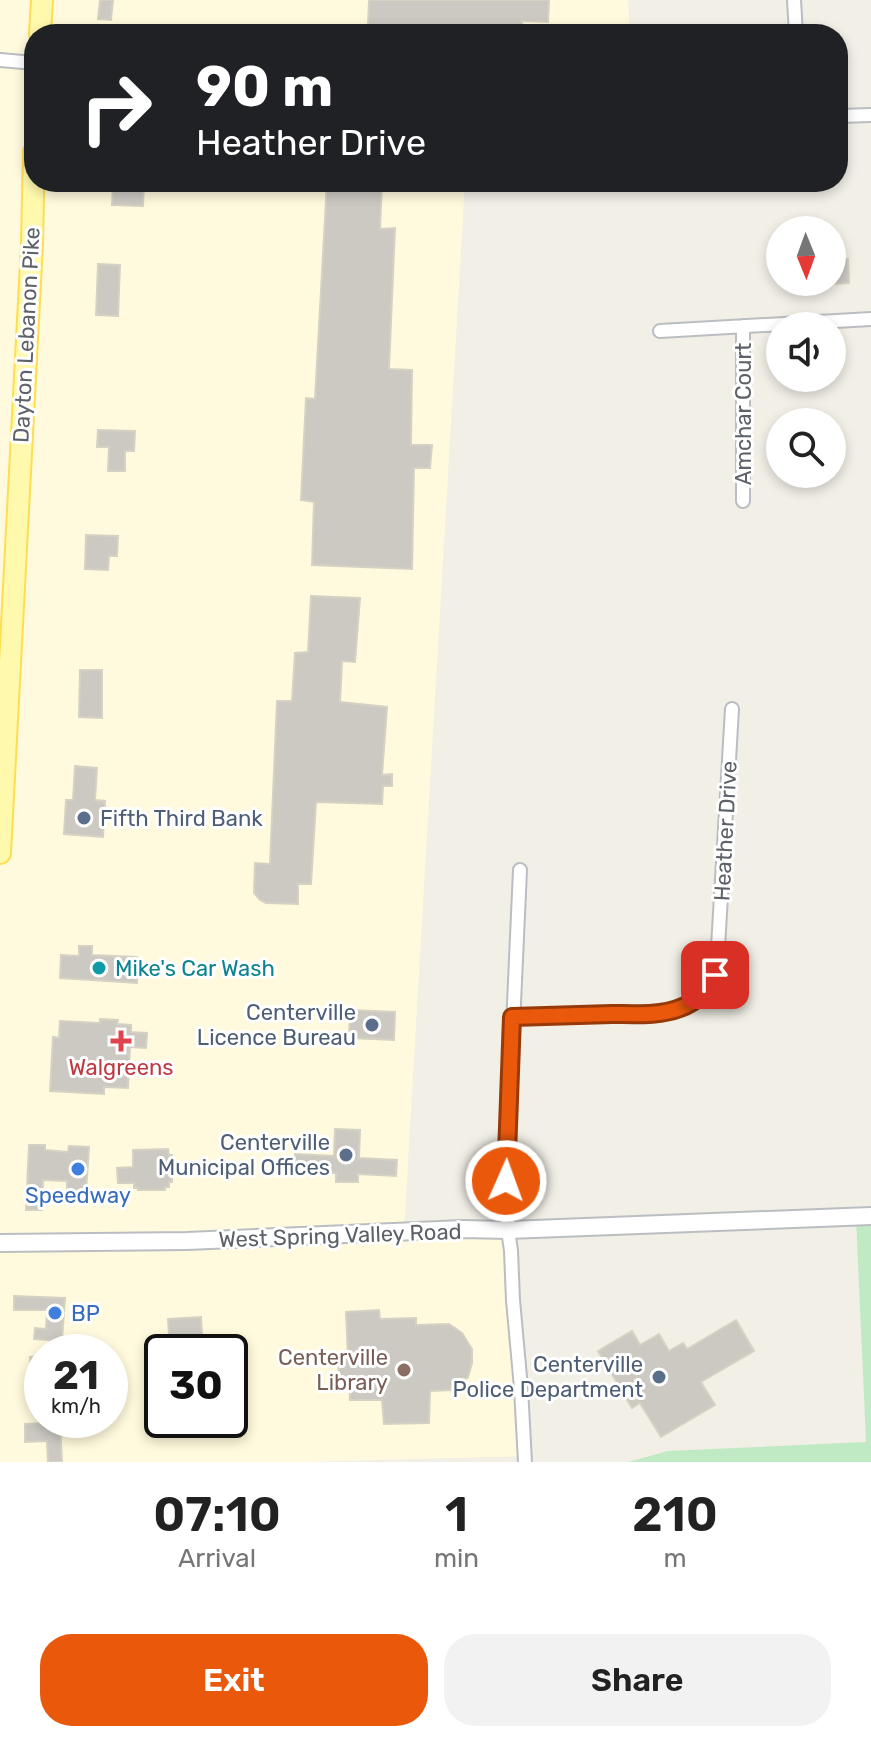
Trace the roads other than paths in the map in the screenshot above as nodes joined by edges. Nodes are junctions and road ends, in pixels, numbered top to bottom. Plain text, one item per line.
1 (42, 0) edge
2 (794, 0) edge
3 (41, 24) edge
4 (795, 24) edge
5 (0, 60) edge
6 (24, 62) edge
7 (871, 115) edge
8 (848, 116) edge
9 (33, 192) edge
10 (871, 319) edge
11 (743, 326) junction
12 (660, 331) dead end
13 (743, 501) dead end
14 (6, 626) edge
15 (732, 709) dead end
16 (0, 853) edge
17 (520, 870) dead end
18 (512, 1017) junction
19 (871, 1216) edge
20 (508, 1230) junction
21 (0, 1243) edge
22 (525, 1462) edge

1 - 3 main road
2 - 4 street
5 - 6 street
7 - 8 street
9 - 14 main road, Dayton Lebanon Pike
10 - 11 street
11 - 12 street
11 - 13 street, Amchar Court
14 - 16 main road, Dayton Lebanon Pike
15 - 18 street, Heather Drive
17 - 18 street
18 - 20 street
19 - 20 street, West Spring Valley Road
20 - 21 street, West Spring Valley Road
20 - 22 street

